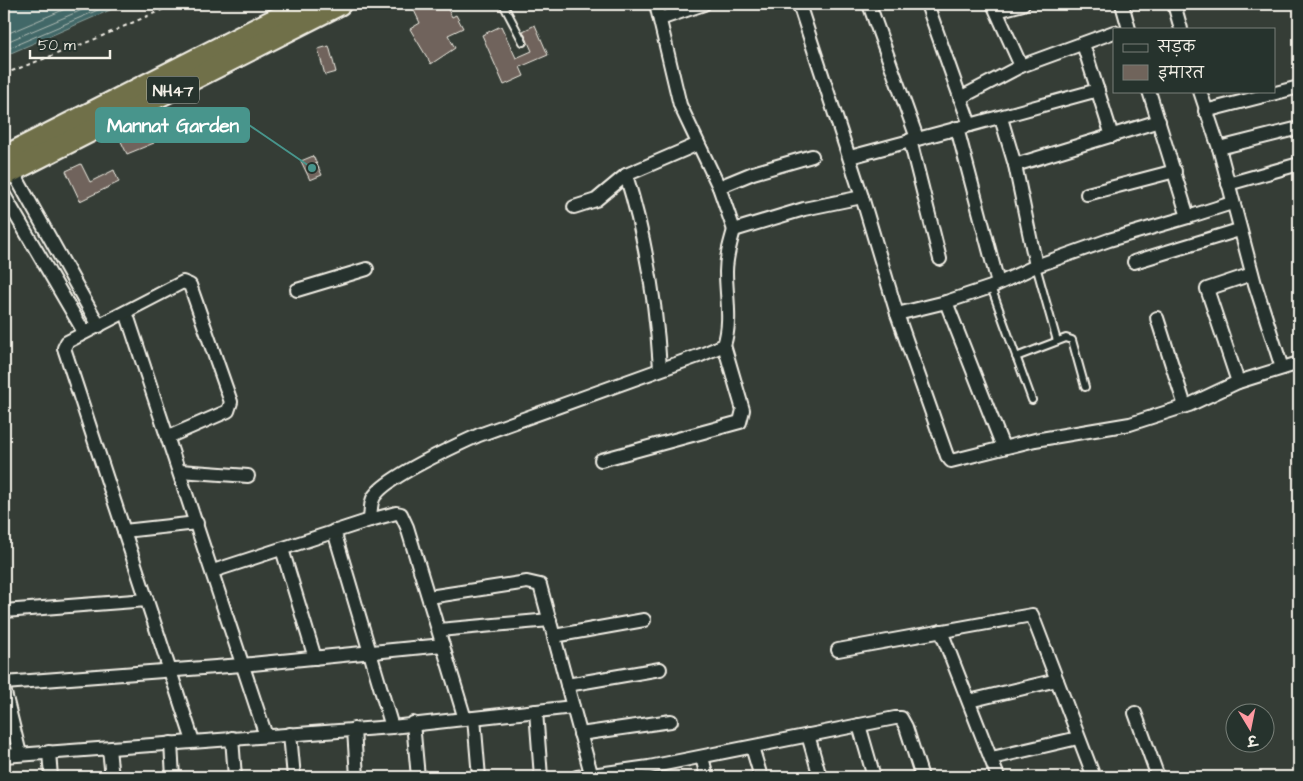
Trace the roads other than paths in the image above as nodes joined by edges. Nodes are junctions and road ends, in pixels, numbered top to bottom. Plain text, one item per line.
1 (306, 4) edge
2 (340, 4) edge
3 (503, 4) edge
4 (656, 4) edge
5 (704, 4) edge
6 (799, 4) edge
7 (869, 4) edge
8 (927, 4) edge
9 (1022, 4) edge
10 (1122, 4) edge
11 (1174, 4) edge
12 (995, 8) edge
13 (660, 19) junction
14 (1128, 28) edge
15 (1181, 28) edge
16 (1113, 32) edge
17 (523, 42) dead end
18 (1083, 44) junction
19 (1022, 66) junction
20 (1299, 87) edge
21 (1098, 90) junction
22 (1149, 92) edge
23 (1200, 92) edge
24 (960, 98) junction
25 (1205, 111) junction
26 (1001, 118) junction
27 (1160, 121) junction
28 (970, 125) junction
29 (957, 128) junction
30 (1299, 128) edge
31 (1112, 136) junction
32 (913, 139) junction
33 (698, 144) junction
34 (1219, 148) junction
35 (812, 156) dead end
36 (850, 156) junction
37 (1299, 164) edge
38 (1015, 165) junction
39 (7, 167) edge
40 (1176, 171) junction
41 (626, 175) junction
42 (1228, 184) junction
43 (718, 186) junction
44 (1087, 194) dead end
45 (4, 195) edge
46 (862, 197) junction
47 (1232, 204) junction
48 (574, 207) dead end
49 (1188, 217) junction
50 (734, 230) junction
51 (1239, 230) junction
52 (940, 259) dead end
53 (1134, 262) dead end
54 (1036, 266) junction
55 (367, 269) dead end
56 (1252, 274) junction
57 (995, 285) junction
58 (297, 290) dead end
59 (946, 302) junction
60 (126, 312) junction
61 (897, 314) junction
62 (1157, 318) dead end
63 (99, 326) junction
64 (84, 332) junction
65 (1058, 341) junction
66 (724, 345) junction
67 (1016, 357) junction
68 (1299, 363) edge
69 (660, 368) junction
70 (1282, 368) junction
71 (1238, 382) junction
72 (1085, 387) dead end
73 (1032, 400) dead end
74 (1185, 406) junction
75 (168, 438) junction
76 (1003, 447) junction
77 (601, 460) dead end
78 (180, 472) junction
79 (248, 476) dead end
80 (370, 520) junction
81 (197, 523) junction
82 (124, 531) junction
83 (334, 531) junction
84 (282, 549) junction
85 (213, 572) junction
86 (429, 597) junction
87 (147, 600) junction
88 (4, 611) edge
89 (550, 620) junction
90 (644, 620) dead end
91 (439, 630) junction
92 (941, 630) junction
93 (554, 636) junction
94 (444, 645) junction
95 (838, 650) dead end
96 (371, 652) junction
97 (315, 658) junction
98 (242, 665) junction
99 (660, 669) dead end
100 (170, 671) junction
101 (1057, 680) junction
102 (4, 682) edge
103 (567, 685) junction
104 (4, 689) edge
105 (969, 701) junction
106 (573, 707) junction
107 (536, 711) junction
108 (1135, 713) dead end
109 (470, 719) junction
110 (671, 721) dead end
111 (413, 723) junction
112 (859, 725) junction
113 (392, 726) junction
114 (354, 729) junction
115 (290, 734) junction
116 (580, 734) junction
117 (808, 735) junction
118 (266, 736) junction
119 (232, 738) junction
120 (1078, 738) junction
121 (193, 741) junction
122 (171, 743) junction
123 (752, 747) junction
124 (109, 748) junction
125 (49, 752) junction
126 (20, 754) junction
127 (4, 756) edge
128 (702, 756) junction
129 (992, 758) junction
130 (651, 772) edge
131 (51, 777) edge
132 (112, 777) edge
133 (173, 777) edge
134 (236, 777) edge
135 (294, 777) edge
136 (357, 777) edge
137 (418, 777) edge
138 (479, 777) edge
139 (541, 777) edge
140 (577, 777) edge
141 (592, 777) edge
142 (707, 777) edge
143 (761, 777) edge
144 (820, 777) edge
145 (874, 777) edge
146 (922, 777) edge
147 (998, 777) edge
148 (1094, 777) edge
149 (1158, 777) edge

1 - 39 highway, NH47
2 - 39 highway, NH47
3 - 17 lane
4 - 13 street
5 - 13 street
6 - 36 street
7 - 32 street
8 - 24 street
9 - 12 street
10 - 14 street
11 - 15 street
12 - 19 street
13 - 33 street
16 - 18 street
18 - 19 street
18 - 21 street
19 - 24 street
20 - 25 street
21 - 26 street
21 - 31 street
22 - 27 street
23 - 25 street
24 - 28 street
25 - 34 street
26 - 28 street
26 - 38 street
27 - 31 street
27 - 40 street
28 - 29 street
29 - 32 street
29 - 57 street
30 - 34 street
31 - 38 street
32 - 36 street
32 - 52 street
33 - 41 street
33 - 43 street
34 - 42 street
35 - 43 street
36 - 46 street
37 - 42 street
38 - 54 street
39 - 63 street
40 - 44 street
40 - 49 street
41 - 48 street
41 - 69 street
42 - 47 street
43 - 50 street
45 - 64 street
46 - 50 street
46 - 61 street
47 - 49 street
47 - 51 street
49 - 54 street
50 - 66 street
51 - 53 street
51 - 56 street
54 - 57 street
54 - 65 lane
55 - 58 street
56 - 70 street
56 - 71 street
57 - 59 street
57 - 67 lane
59 - 61 street
59 - 76 street
60 - 63 street
60 - 75 street
60 - 75 street
61 - 76 street
62 - 74 street
63 - 64 street
64 - 82 street
65 - 67 lane
65 - 72 lane
66 - 69 street
66 - 77 street
67 - 73 lane
68 - 70 street
69 - 80 street
70 - 71 street
71 - 74 street
74 - 76 street
75 - 78 street
78 - 79 street
78 - 81 street
80 - 83 street
80 - 86 street
81 - 82 street
81 - 85 street
82 - 87 street
83 - 84 street
83 - 96 street
84 - 85 street
84 - 97 street
85 - 98 street
86 - 89 street
86 - 91 street
87 - 88 street
87 - 100 street
89 - 91 street
89 - 93 street
90 - 93 street
91 - 94 street
92 - 95 street
92 - 101 street
92 - 105 street
93 - 103 street
94 - 96 street
94 - 109 street
96 - 97 street
96 - 113 street
97 - 98 street
98 - 100 street
98 - 118 street
99 - 103 street
100 - 102 street
100 - 121 street
101 - 105 street
101 - 120 street
103 - 106 street
104 - 126 street
105 - 129 street
106 - 107 street
106 - 116 street
107 - 109 street
107 - 139 street
108 - 149 street
109 - 111 street
109 - 138 street
110 - 116 street
111 - 113 street
111 - 137 street
112 - 117 street
112 - 145 street
112 - 146 street
113 - 114 street
114 - 115 street
114 - 136 street
115 - 118 street
115 - 135 street
116 - 141 street
117 - 123 street
117 - 144 street
118 - 119 street
119 - 121 street
119 - 134 street
120 - 129 street
120 - 148 street
121 - 122 street
122 - 124 street
122 - 133 street
123 - 128 street
123 - 143 street
124 - 125 street
124 - 132 street
125 - 126 street
125 - 131 street
126 - 127 street
128 - 130 street
128 - 142 street
129 - 147 street
130 - 141 street
140 - 141 street

